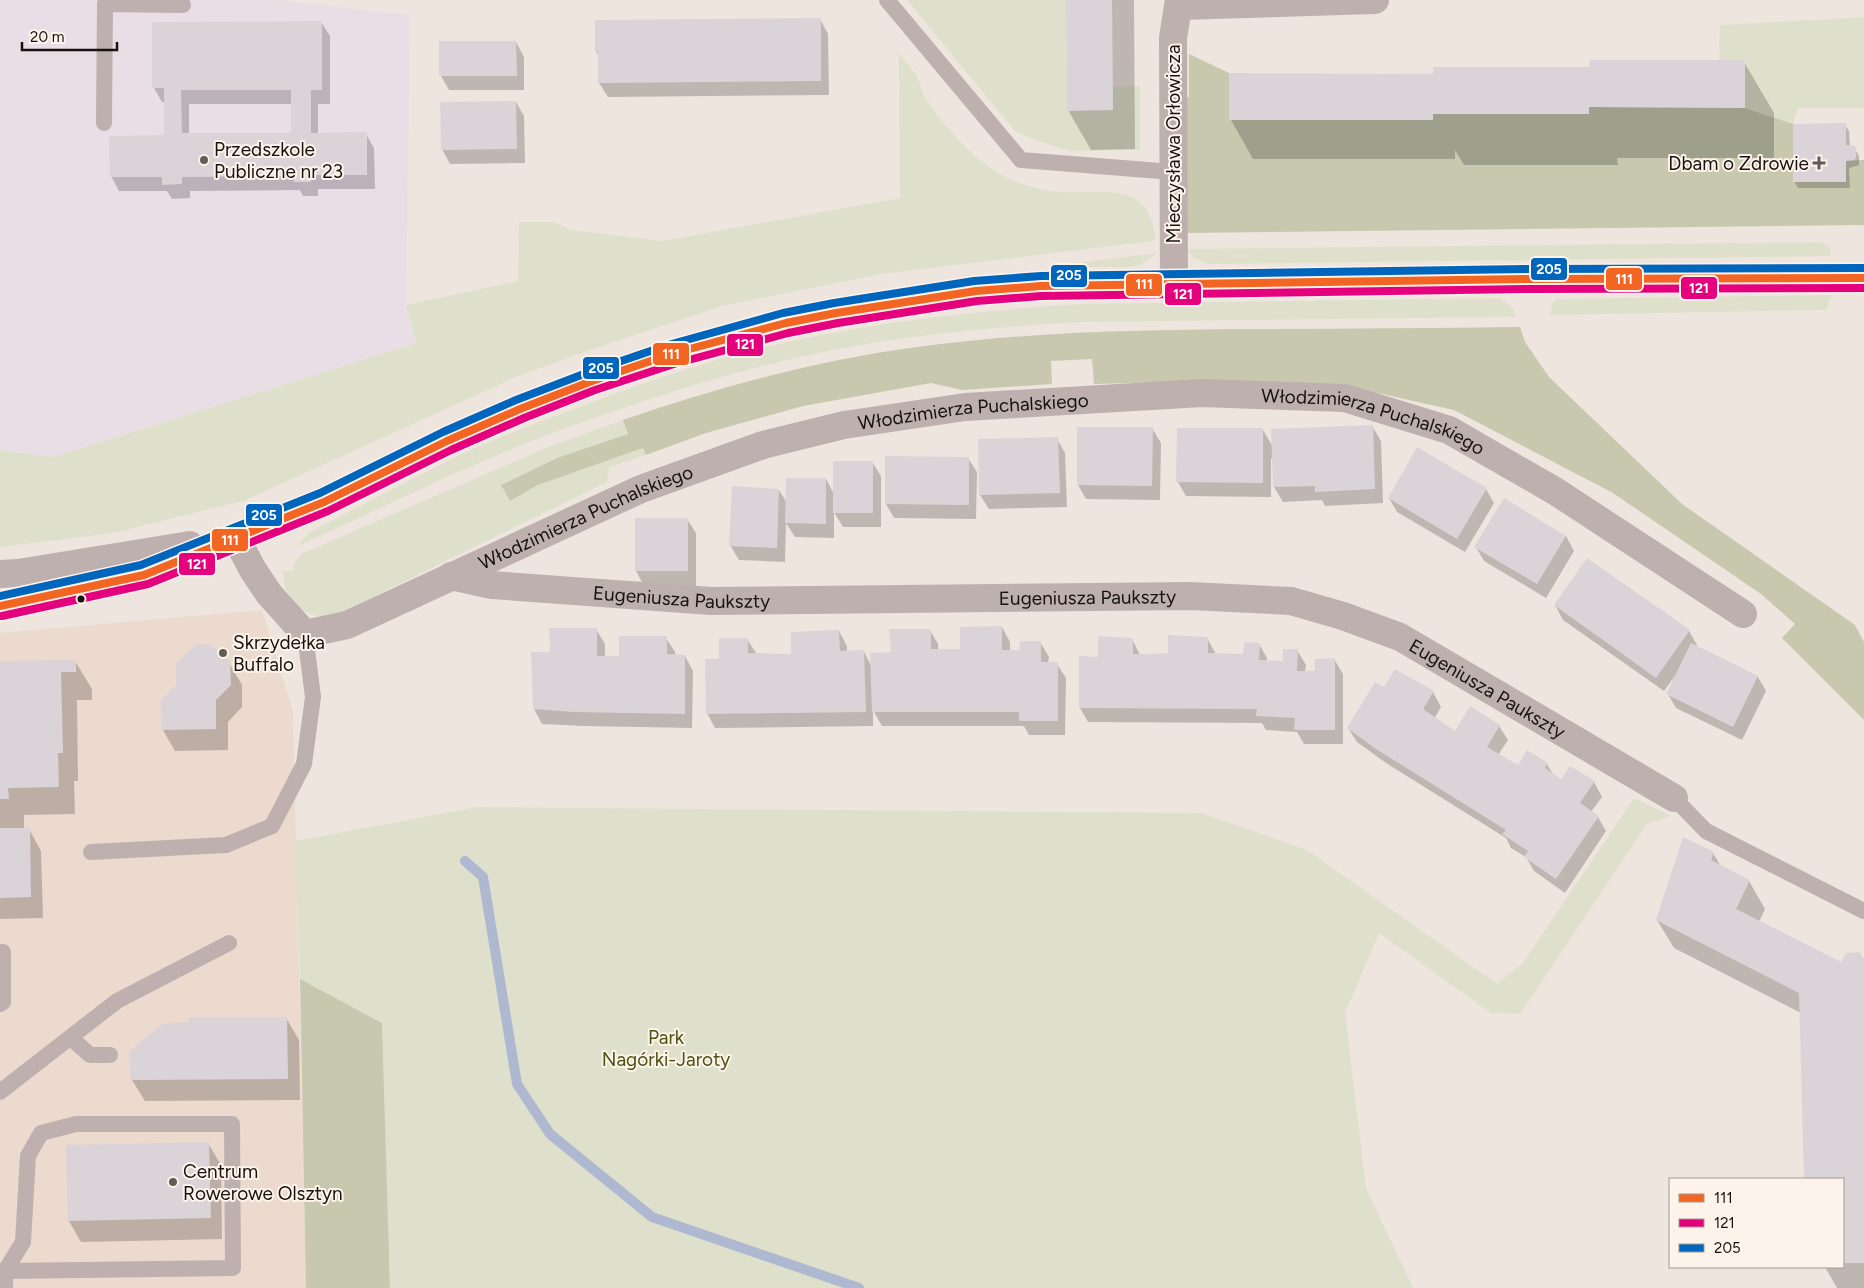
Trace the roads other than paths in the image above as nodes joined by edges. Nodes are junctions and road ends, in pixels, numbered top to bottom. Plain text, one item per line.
1 (886, 0) edge
2 (1375, 0) edge
3 (104, 2) edge
4 (1179, 3) edge
5 (183, 5) dead end
6 (104, 123) dead end
7 (1173, 172) junction
8 (1864, 278) edge
9 (1174, 284) junction
10 (236, 538) junction
11 (0, 574) edge
12 (451, 576) junction
13 (0, 606) edge
14 (1743, 614) dead end
15 (305, 634) junction
16 (1674, 798) joint
17 (91, 852) dead end
18 (1864, 911) edge
19 (230, 943) dead end
20 (0, 952) edge
21 (0, 1004) edge
22 (71, 1038) junction
23 (110, 1055) dead end
24 (0, 1092) edge
25 (2, 1271) edge
26 (6, 1288) edge

1 - 7 lane
2 - 4 street, Mieczysława Orłowicza
3 - 5 lane
3 - 6 lane
4 - 7 street, Mieczysława Orłowicza
7 - 9 street, Mieczysława Orłowicza
8 - 9 street
9 - 10 street
10 - 11 street
10 - 13 street
10 - 15 street
12 - 14 street, Włodzimierza Puchalskiego
12 - 15 street, Włodzimierza Puchalskiego
12 - 16 street, Eugeniusza Paukszty
15 - 17 lane
16 - 18 lane
19 - 22 lane
20 - 21 lane
22 - 23 lane
22 - 24 lane
25 - 25 lane
25 - 26 lane

